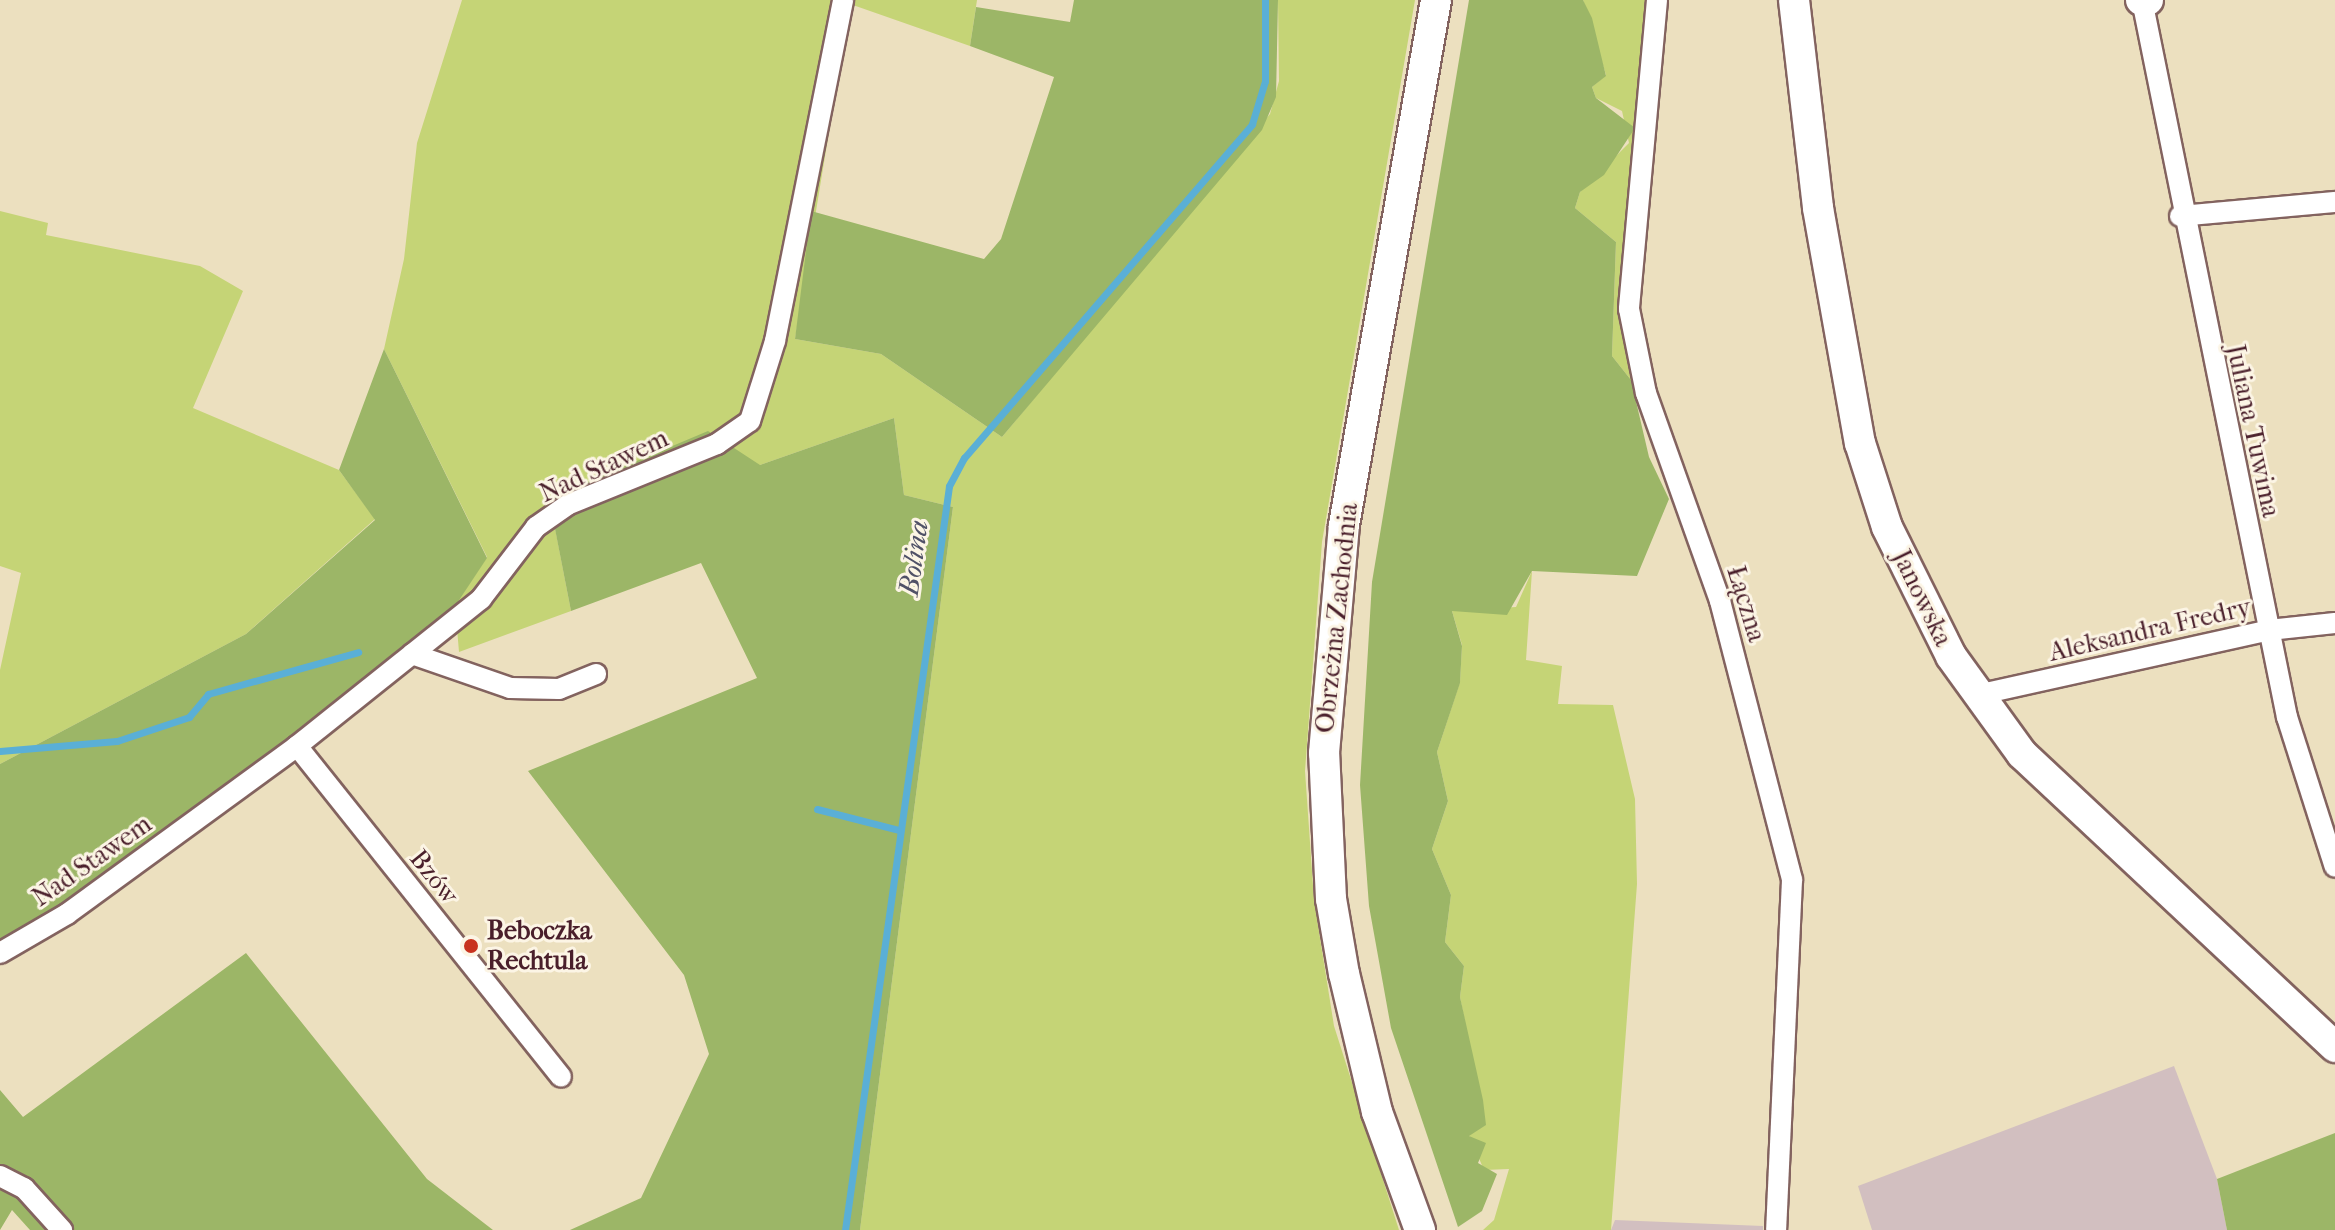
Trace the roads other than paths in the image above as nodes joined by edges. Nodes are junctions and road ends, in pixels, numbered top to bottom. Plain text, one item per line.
1 (843, 0) edge
2 (1436, 0) edge
3 (1657, 0) edge
4 (1794, 0) edge
5 (2144, 0) edge
6 (2335, 202) edge
7 (2180, 216) junction
8 (2335, 623) edge
9 (2269, 630) junction
10 (412, 654) junction
11 (596, 674) dead end
12 (1977, 695) junction
13 (297, 746) junction
14 (2335, 867) edge
15 (0, 953) edge
16 (2335, 1047) edge
17 (561, 1077) dead end
18 (0, 1176) edge
19 (62, 1230) edge
20 (1420, 1230) edge
21 (1776, 1230) edge

1 - 10 street, Nad Stawem
2 - 20 street, Obrzeżna Zachodnia
3 - 21 street, Łączna
4 - 12 street, Janowska
5 - 7 street, Juliana Tuwima
6 - 7 street
7 - 9 street, Juliana Tuwima
8 - 9 street, Aleksandra Fredry
9 - 12 street, Aleksandra Fredry
9 - 14 street, Juliana Tuwima
10 - 11 street
10 - 13 street, Nad Stawem
12 - 16 street, Janowska
13 - 15 street, Nad Stawem
13 - 17 street, Bzów
18 - 19 street

